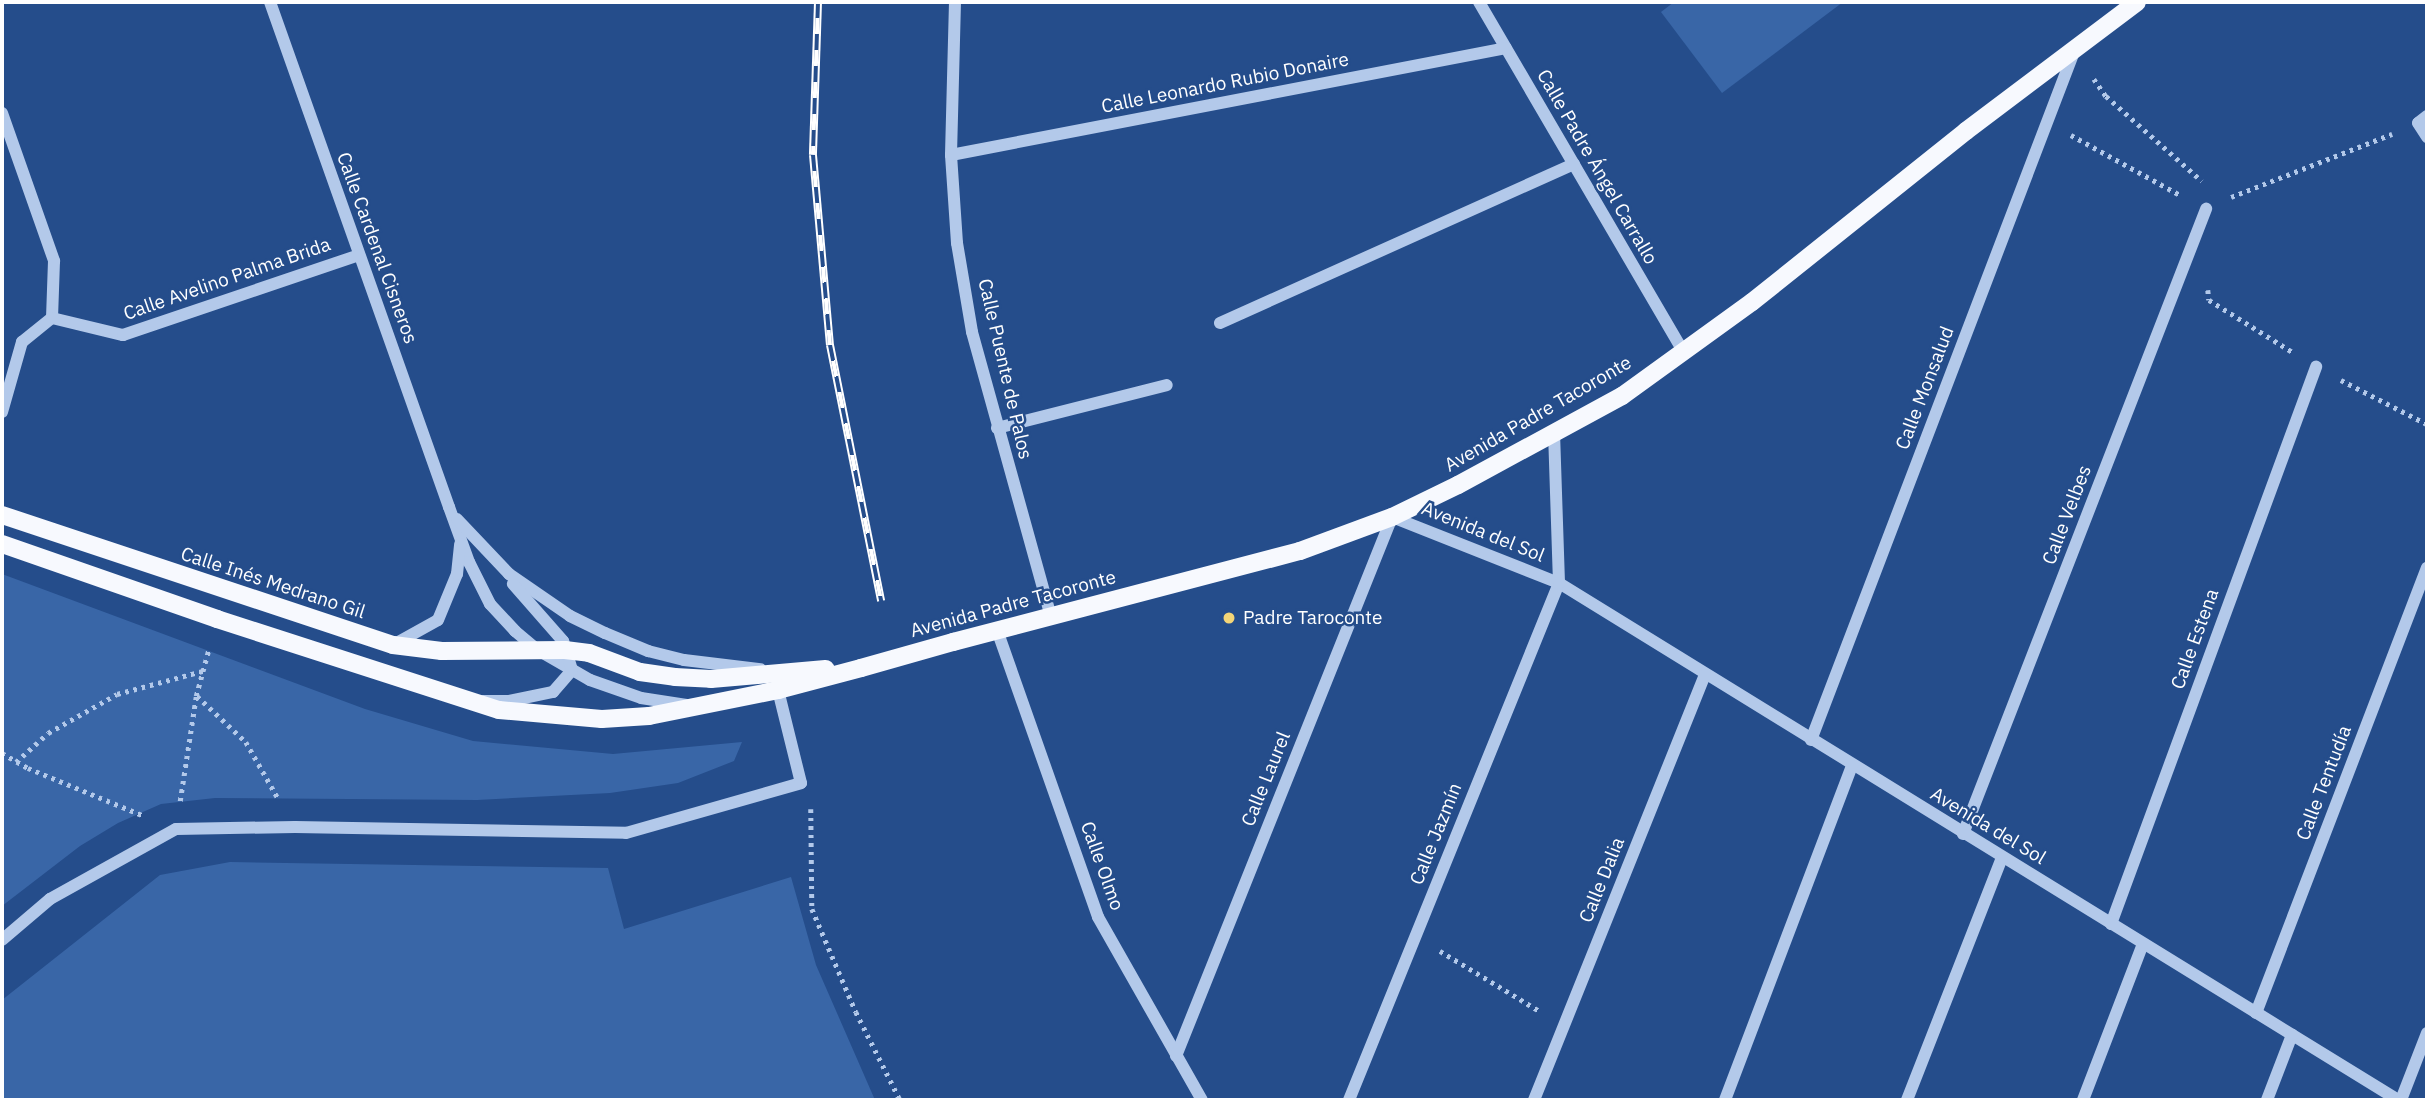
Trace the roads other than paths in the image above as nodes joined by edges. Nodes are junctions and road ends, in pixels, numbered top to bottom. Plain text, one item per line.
1 (270, 2) edge
2 (955, 2) edge
3 (1479, 2) edge
4 (2137, 2) edge
5 (1506, 48) junction
6 (2075, 49) junction
7 (2, 113) edge
8 (2423, 120) edge
9 (2427, 137) edge
10 (6, 140) edge
11 (951, 155) junction
12 (1574, 164) junction
13 (2206, 209) road end
14 (359, 255) junction
15 (52, 318) junction
16 (1220, 323) dead end
17 (1683, 351) junction
18 (2316, 367) road end
19 (1167, 385) dead end
20 (2, 412) edge
21 (997, 428) junction
22 (1554, 432) junction
23 (449, 507) junction
24 (2, 516) edge
25 (1392, 517) junction
26 (461, 540) junction
27 (2, 544) edge
28 (491, 556) junction
29 (2427, 568) edge
30 (1559, 583) junction
31 (1049, 614) junction
32 (997, 630) junction
33 (393, 645) junction
34 (538, 650) junction
35 (565, 650) junction
36 (861, 667) junction
37 (572, 670) junction
38 (794, 671) junction
39 (1704, 675) junction
40 (778, 690) junction
41 (469, 701) junction
42 (729, 701) junction
43 (1811, 740) junction
44 (1852, 765) junction
45 (1963, 834) junction
46 (2001, 857) junction
47 (2111, 924) junction
48 (2, 940) edge
49 (2143, 944) junction
50 (2256, 1013) junction
51 (2427, 1032) edge
52 (2292, 1035) junction
53 (1175, 1056) junction
54 (1202, 1100) edge
55 (1349, 1100) edge
56 (1534, 1100) edge
57 (1725, 1100) edge
58 (1907, 1100) edge
59 (2083, 1100) edge
60 (2267, 1100) edge
61 (2400, 1100) edge

1 - 14 street, Calle Cardenal Cisneros
2 - 11 street, Calle Puente de Palos
3 - 5 street, Calle Padre Ángel Carrallo
4 - 6 main road, Avenida Padre Tacoronte
5 - 11 street, Calle Leonardo Rubio Donaire
5 - 12 street, Calle Padre Ángel Carrallo
6 - 17 main road, Avenida Padre Tacoronte
6 - 43 street, Calle Monsalud
7 - 10 street
8 - 9 street
10 - 15 street
11 - 21 street, Calle Puente de Palos
12 - 16 street
12 - 17 street, Calle Padre Ángel Carrallo
13 - 45 street, Calle Velbes
14 - 15 street, Calle Avelino Palma Brida
14 - 23 street, Calle Cardenal Cisneros
15 - 20 street
17 - 22 main road, Avenida Padre Tacoronte
18 - 47 street, Calle Estena
19 - 21 street
21 - 31 street, Calle Puente de Palos
22 - 25 main road, Avenida Padre Tacoronte
22 - 30 street, Avenida del Sol
23 - 26 street, Calle Cardenal Cisneros
23 - 28 street, Calle Cardenal Cisneros
24 - 33 main road, Calle Inés Medrano Gil
25 - 30 street, Avenida del Sol
25 - 31 main road, Avenida Padre Tacoronte
25 - 53 street, Calle Laurel
26 - 33 street, Calle Cardenal Cisneros
26 - 34 street, Calle Cardenal Cisneros
27 - 41 main road
28 - 35 street, Calle Cardenal Cisneros
28 - 38 street, Calle Cardenal Cisneros
29 - 50 street, Calle Tentudía
30 - 39 street, Avenida del Sol
30 - 55 street, Calle Jazmín
31 - 32 main road, Avenida Padre Tacoronte
32 - 36 main road, Avenida Padre Tacoronte, bridge
32 - 53 street, Calle Olmo
33 - 34 main road, Calle Inés Medrano Gil
34 - 35 main road, Avenida Padre Tacoronte
34 - 37 street, Calle Cardenal Cisneros
35 - 37 street, Calle Cardenal Cisneros
35 - 38 main road, Avenida Padre Tacoronte
36 - 38 main road, Avenida Padre Tacoronte
36 - 40 main road, Avenida Padre Tacoronte
37 - 41 street
37 - 42 street, Calle Cardenal Cisneros
39 - 43 street, Avenida del Sol
39 - 56 street, Calle Dalia
40 - 42 main road, Avenida Padre Tacoronte
40 - 48 street
41 - 42 main road, Avenida Padre Tacoronte
43 - 44 street, Avenida del Sol
44 - 45 street, Avenida del Sol
44 - 57 street
45 - 46 street, Avenida del Sol
46 - 47 street, Avenida del Sol
46 - 58 street
47 - 49 street, Avenida del Sol
49 - 50 street, Avenida del Sol
49 - 59 street
50 - 52 street, Avenida del Sol
51 - 61 street
52 - 60 street
52 - 61 street, Avenida del Sol
53 - 54 street, Calle Olmo

